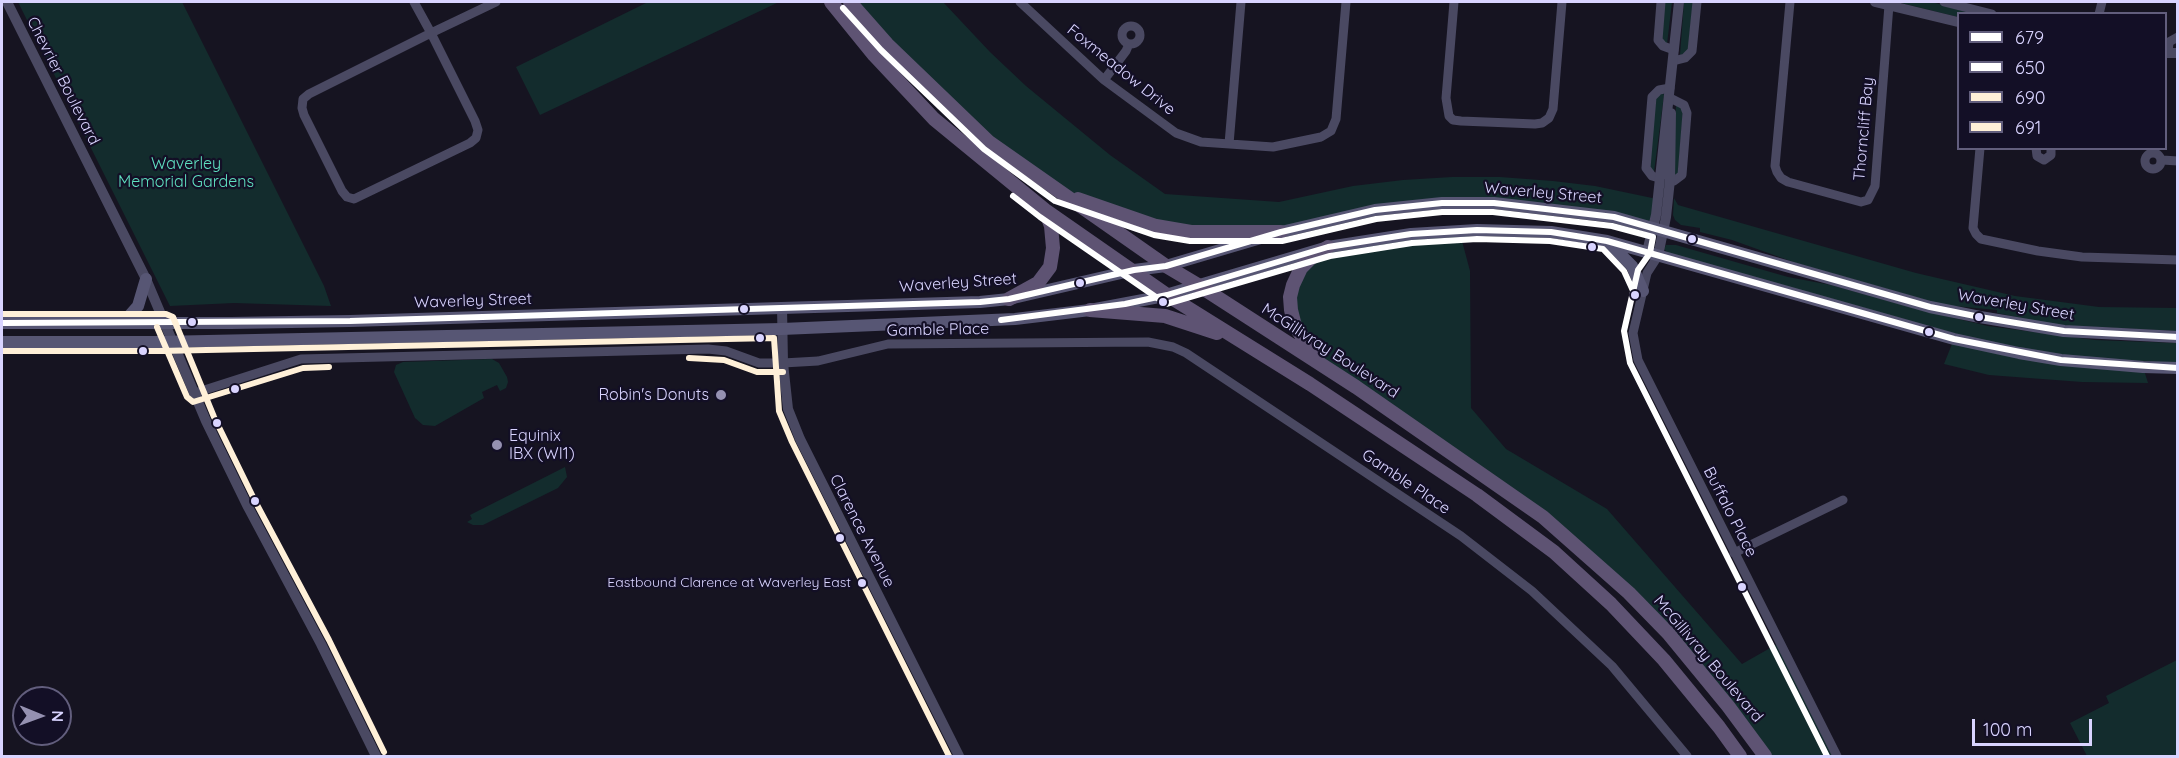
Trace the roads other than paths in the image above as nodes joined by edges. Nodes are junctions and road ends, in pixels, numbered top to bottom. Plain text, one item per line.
1 (7, 2) edge
2 (414, 2) edge
3 (496, 2) edge
4 (831, 2) edge
5 (850, 2) edge
6 (1020, 2) edge
7 (1241, 2) edge
8 (1346, 2) edge
9 (1454, 2) edge
10 (1562, 2) edge
11 (1660, 2) edge
12 (1679, 2) edge
13 (1697, 2) edge
14 (1790, 2) edge
15 (1875, 2) edge
16 (1944, 2) edge
17 (1889, 5) junction
18 (1984, 12) edge
19 (1957, 22) edge
20 (431, 33) junction
21 (2178, 37) edge
22 (1129, 44) dead end
23 (2170, 53) edge
24 (1673, 55) junction
25 (1104, 80) junction
26 (1670, 98) junction
27 (1229, 144) junction
28 (1980, 150) edge
29 (2034, 150) edge
30 (2051, 150) edge
31 (2162, 160) dead end
32 (2178, 161) edge
33 (1664, 179) junction
34 (1059, 193) junction
35 (1045, 210) junction
36 (1658, 229) junction
37 (1281, 232) junction
38 (1607, 241) junction
39 (1328, 247) junction
40 (1652, 254) junction
41 (2178, 260) edge
42 (1166, 266) junction
43 (1134, 270) junction
44 (146, 279) junction
45 (1198, 285) junction
46 (1643, 291) junction
47 (1167, 295) junction
48 (1009, 299) junction
49 (782, 307) junction
50 (1090, 310) junction
51 (2, 323) edge
52 (123, 323) junction
53 (166, 323) junction
54 (782, 329) junction
55 (2178, 337) edge
56 (2, 342) edge
57 (174, 342) junction
58 (1245, 345) junction
59 (783, 363) junction
60 (2178, 368) edge
61 (1356, 387) junction
62 (195, 393) junction
63 (1843, 500) dead end
64 (1734, 553) junction
65 (376, 756) edge
66 (959, 756) edge
67 (1687, 756) edge
68 (1740, 756) edge
69 (1765, 756) edge
70 (1837, 756) edge

1 - 44 street, Chevrier Boulevard
2 - 20 street
3 - 20 street
4 - 35 main road, McGillivray Boulevard
5 - 34 main road, McGillivray Boulevard
6 - 25 street, Foxmeadow Drive
7 - 27 street
8 - 27 street, Foxmeadow Drive
9 - 10 street
11 - 24 street
12 - 24 street
13 - 24 street
14 - 17 street, Thorncliff Bay
15 - 17 street
16 - 18 street
17 - 19 street
20 - 20 street
21 - 23 street
22 - 25 street
24 - 26 street
25 - 27 street, Foxmeadow Drive
26 - 33 street
26 - 33 street
26 - 33 street
28 - 41 street
29 - 30 street
31 - 32 street
33 - 36 street
34 - 37 main road
34 - 42 main road, McGillivray Boulevard
35 - 43 main road, McGillivray Boulevard
35 - 48 main road
36 - 37 main road, Waverley Street
36 - 40 street
36 - 55 main road, Waverley Street
37 - 42 main road, Waverley Street
38 - 39 main road, Waverley Street
38 - 40 main road, Waverley Street
38 - 46 main road
39 - 45 main road, Waverley Street
39 - 61 main road
40 - 46 street, Buffalo Place
40 - 60 main road, Waverley Street
42 - 43 main road, Waverley Street
42 - 45 main road, McGillivray Boulevard
43 - 47 main road, McGillivray Boulevard
43 - 48 main road, Waverley Street
44 - 52 main road
44 - 53 street, Chevrier Boulevard
45 - 47 main road, Waverley Street
45 - 61 main road, McGillivray Boulevard
46 - 64 street, Buffalo Place
47 - 50 main road, Waverley Street
47 - 58 main road, McGillivray Boulevard
48 - 49 main road, Waverley Street
49 - 53 main road, Waverley Street
49 - 54 street, Clarence Avenue
50 - 54 main road, Waverley Street
50 - 58 main road
51 - 52 main road, Waverley Street
52 - 53 main road, Waverley Street
53 - 57 street, Chevrier Boulevard
54 - 57 main road, Waverley Street
54 - 59 street, Clarence Avenue
56 - 57 main road, Waverley Street
57 - 62 street, Chevrier Boulevard
58 - 68 main road, McGillivray Boulevard
59 - 62 street, Gamble Place
59 - 66 street, Clarence Avenue
59 - 67 street, Gamble Place
61 - 69 main road, McGillivray Boulevard
62 - 65 street, Chevrier Boulevard
63 - 64 street
64 - 70 street, Buffalo Place

